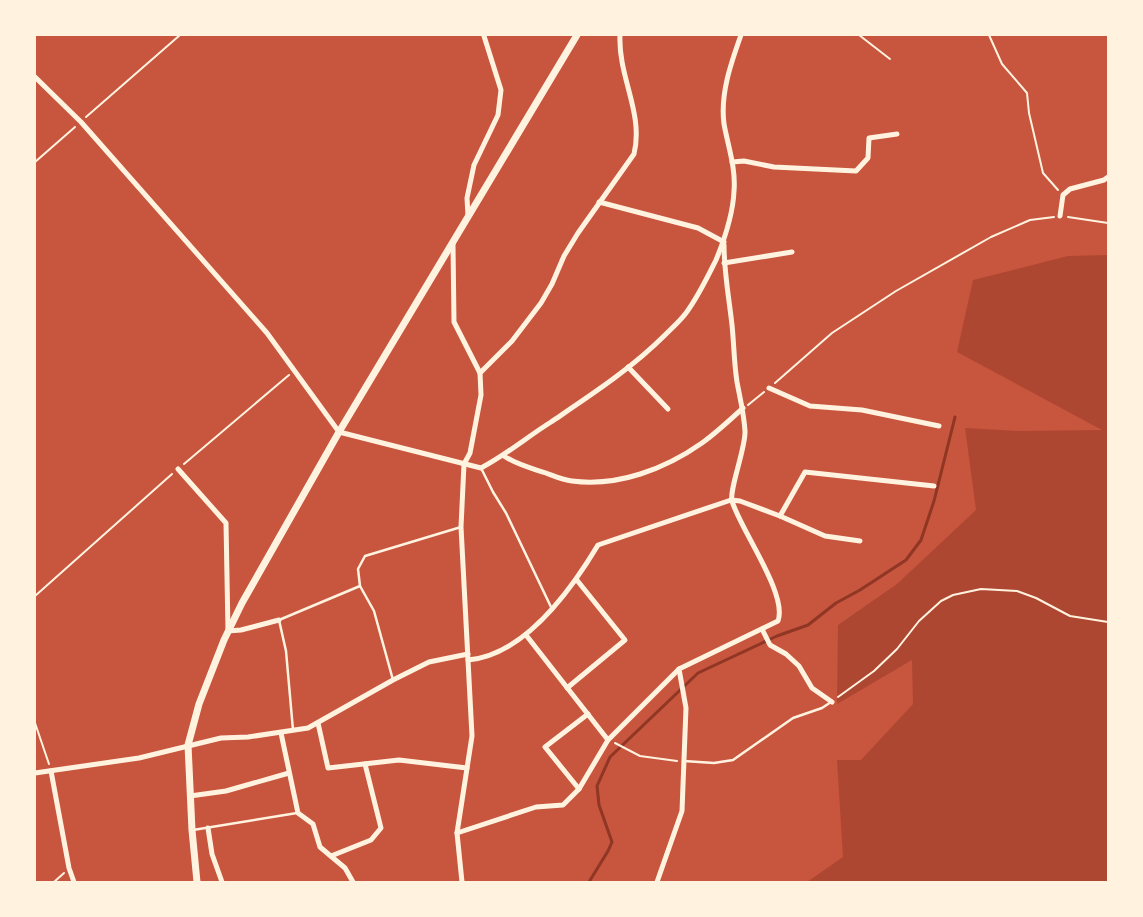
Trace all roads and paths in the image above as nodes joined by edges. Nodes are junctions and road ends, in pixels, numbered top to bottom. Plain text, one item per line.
1 (180, 35) edge
2 (578, 35) edge
3 (620, 35) edge
4 (740, 35) edge
5 (860, 35) edge
6 (989, 35) edge
7 (484, 36) edge
8 (890, 59) dead end
9 (35, 77) edge
10 (81, 122) junction
11 (897, 134) dead end
12 (35, 162) edge
13 (732, 162) junction
14 (1108, 177) edge
15 (1062, 195) junction
16 (599, 202) junction
17 (468, 216) junction
18 (1060, 216) junction
19 (1108, 223) edge
20 (724, 242) junction
21 (453, 244) junction
22 (792, 252) dead end
23 (724, 263) junction
24 (628, 368) junction
25 (294, 370) junction
26 (480, 373) junction
27 (769, 388) junction
28 (743, 408) junction
29 (668, 409) dead end
30 (938, 426) dead end
31 (339, 432) junction
32 (504, 456) junction
33 (464, 464) junction
34 (481, 468) junction
35 (178, 469) junction
36 (934, 486) dead end
37 (731, 500) junction
38 (780, 516) junction
39 (461, 527) junction
40 (860, 541) dead end
41 (576, 579) junction
42 (360, 586) junction
43 (35, 596) edge
44 (552, 609) junction
45 (279, 620) junction
46 (1108, 622) edge
47 (762, 629) junction
48 (228, 631) junction
49 (526, 635) junction
50 (468, 657) junction
51 (679, 669) junction
52 (393, 680) junction
53 (567, 688) junction
54 (832, 702) junction
55 (588, 714) junction
56 (35, 723) edge
57 (318, 723) junction
58 (293, 730) junction
59 (281, 733) junction
60 (608, 740) junction
61 (188, 745) junction
62 (684, 761) junction
63 (365, 764) junction
64 (467, 768) junction
65 (51, 771) junction
66 (35, 773) edge
67 (290, 773) junction
68 (579, 789) junction
69 (190, 796) junction
70 (298, 813) junction
71 (208, 828) junction
72 (192, 830) junction
73 (457, 833) junction
74 (331, 856) junction
75 (69, 868) junction
76 (54, 882) edge
77 (74, 882) edge
78 (197, 882) edge
79 (222, 882) edge
80 (353, 882) edge
81 (462, 882) edge
82 (657, 882) edge

1 - 10 path
2 - 17 main road
3 - 16 street
4 - 13 street
5 - 8 path
6 - 15 path
7 - 17 street
9 - 10 street
10 - 12 path
10 - 25 street
11 - 13 street
13 - 20 street
14 - 15 street
15 - 18 street
16 - 20 street
16 - 26 street
17 - 21 main road
18 - 19 path
18 - 27 path
20 - 23 street
20 - 24 street
21 - 26 street
21 - 31 main road
22 - 23 street
23 - 28 street
24 - 29 street
24 - 32 street
25 - 31 street
25 - 35 path
26 - 33 street
27 - 28 path
27 - 30 street
28 - 32 street
28 - 37 street
31 - 33 street
31 - 48 main road
32 - 34 street
33 - 34 street
33 - 39 street
34 - 44 lane
35 - 43 path
35 - 48 street
36 - 38 street
37 - 38 street
37 - 41 street
37 - 47 street
38 - 40 street
39 - 42 lane
39 - 50 street
41 - 44 street
41 - 53 street
42 - 45 lane
42 - 52 lane
44 - 49 street
45 - 48 street
45 - 58 lane
46 - 54 path
47 - 51 street
47 - 54 street
48 - 61 main road
49 - 50 street
49 - 53 street
50 - 52 street
50 - 64 street
51 - 60 street
51 - 62 street
52 - 57 street
53 - 55 street
54 - 62 lane
55 - 60 street
55 - 68 street
56 - 65 path
57 - 58 street
57 - 63 street
58 - 59 street
59 - 61 street
59 - 67 street
60 - 62 path
60 - 68 street
61 - 65 street
61 - 69 main road
62 - 82 street
63 - 64 street
63 - 74 street
64 - 73 street
65 - 66 street
65 - 75 street
67 - 69 street
67 - 70 street
68 - 73 street
69 - 72 main road
70 - 71 lane
70 - 74 street
71 - 72 lane
71 - 79 street
72 - 78 main road
73 - 81 street
74 - 80 street
75 - 76 path
75 - 77 street

